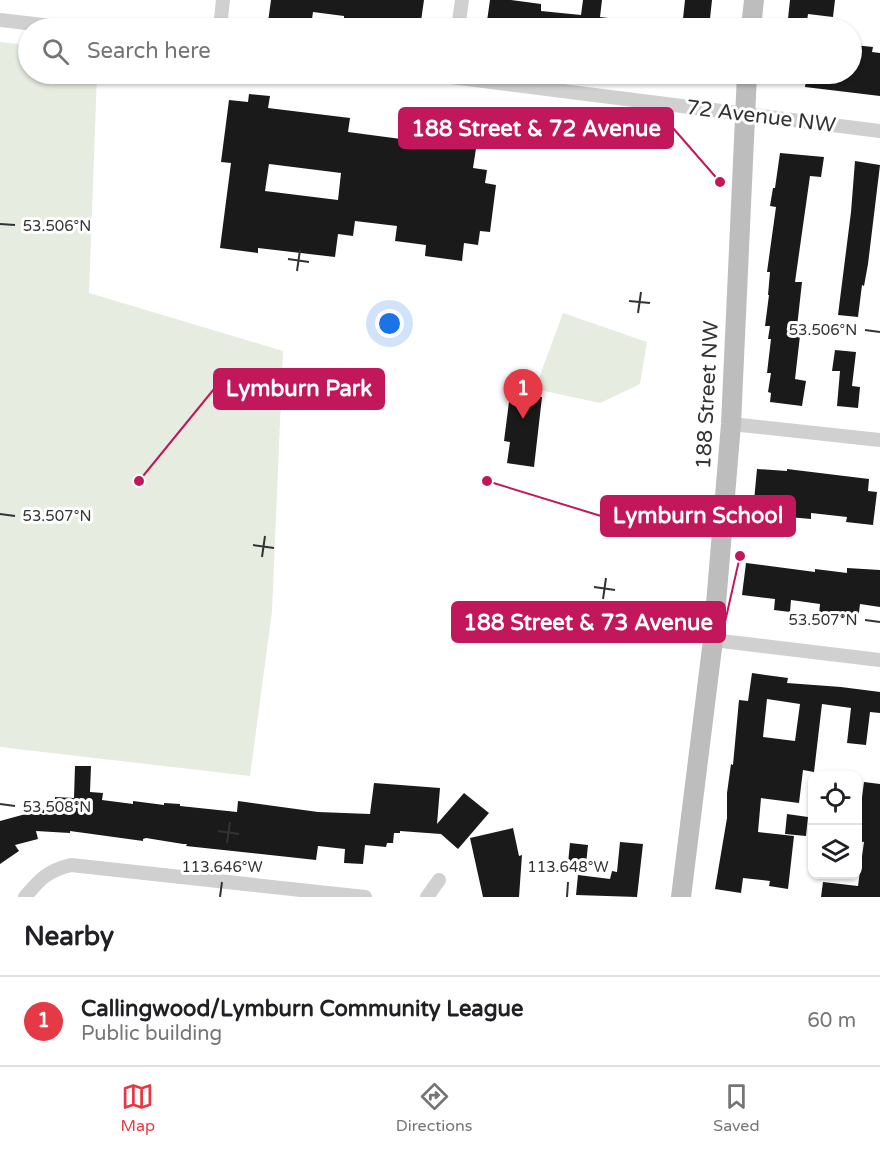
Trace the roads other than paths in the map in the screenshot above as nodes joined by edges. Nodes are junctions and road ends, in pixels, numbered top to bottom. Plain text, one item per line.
1 (223, 0) edge
2 (462, 0) edge
3 (754, 0) edge
4 (221, 18) edge
5 (459, 18) edge
6 (752, 18) edge
7 (0, 20) edge
8 (18, 22) edge
9 (520, 84) edge
10 (746, 84) edge
11 (744, 114) junction
12 (880, 131) edge
13 (731, 424) junction
14 (880, 440) edge
15 (713, 640) junction
16 (880, 660) edge
17 (439, 879) dead end
18 (25, 897) edge
19 (364, 897) edge
20 (427, 897) edge
21 (681, 897) edge

1 - 4 street
2 - 5 street
3 - 6 street
7 - 8 street
9 - 11 street, 72 Avenue NW
10 - 11 street, 188 Street NW
11 - 12 street, 72 Avenue NW
11 - 13 street, 188 Street NW
13 - 14 street
13 - 15 street, 188 Street NW
15 - 16 street
15 - 21 street, 188 Street NW
17 - 20 street
18 - 19 street

